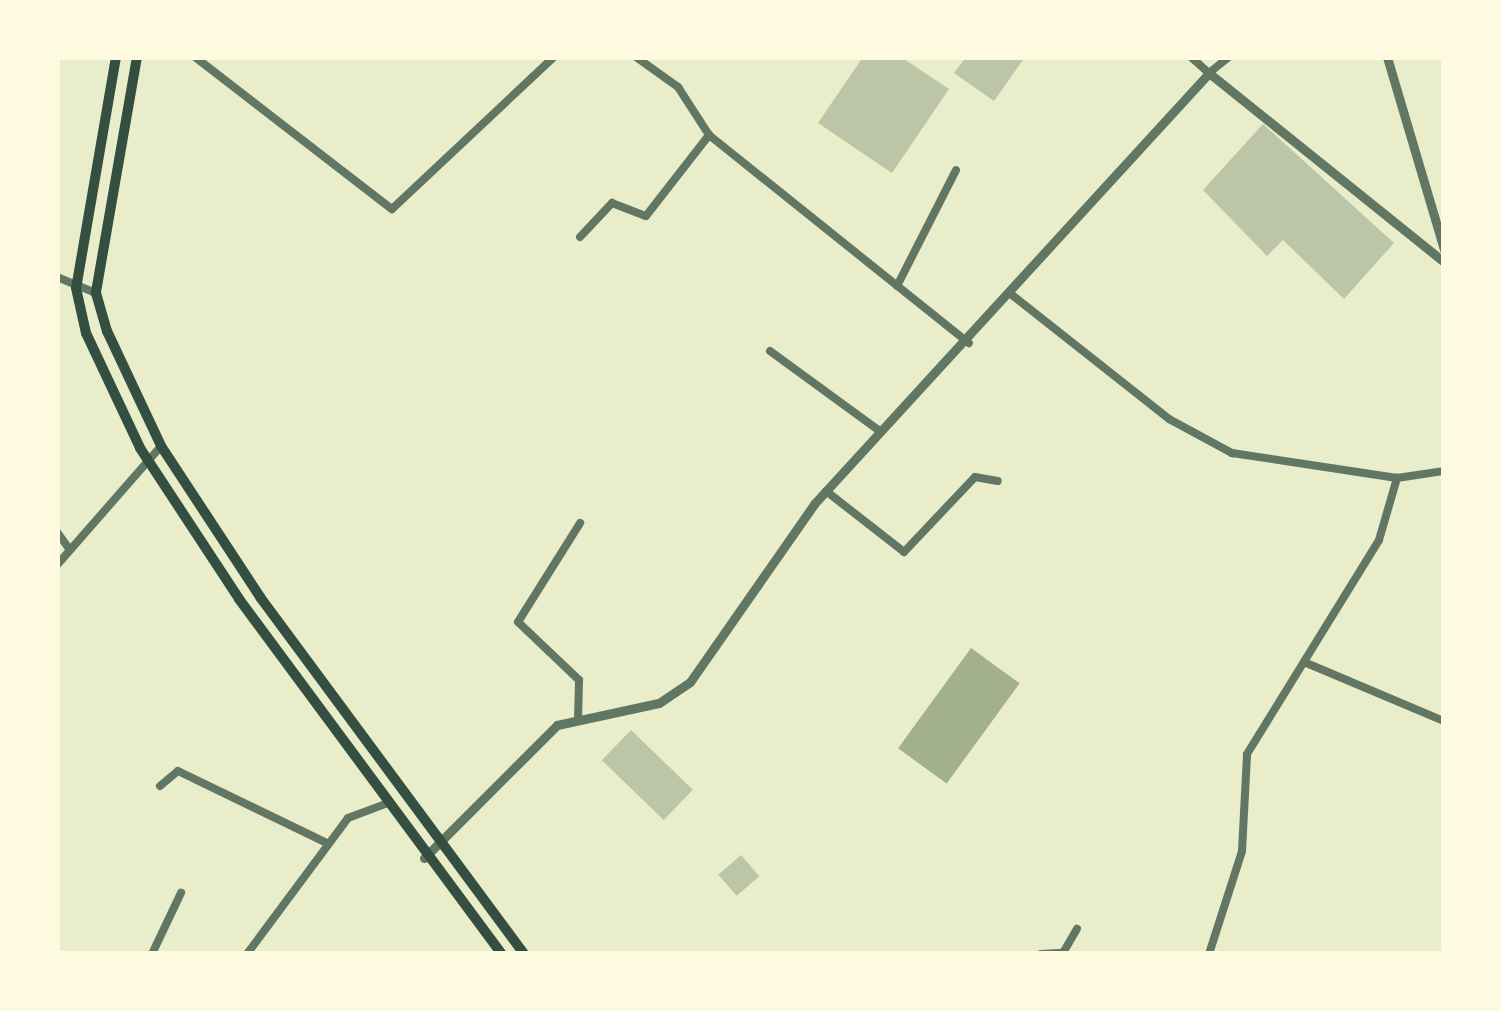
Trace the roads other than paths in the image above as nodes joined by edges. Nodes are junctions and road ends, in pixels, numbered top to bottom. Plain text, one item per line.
1 (116, 57) edge
2 (137, 57) edge
3 (194, 57) edge
4 (554, 57) edge
5 (636, 57) edge
6 (1191, 57) edge
7 (1228, 57) edge
8 (1387, 57) edge
9 (1209, 73) junction
10 (710, 135) junction
11 (956, 170) dead end
12 (580, 237) dead end
13 (1444, 250) edge
14 (1444, 262) edge
15 (57, 278) edge
16 (897, 286) junction
17 (76, 288) junction
18 (96, 293) junction
19 (1012, 295) junction
20 (969, 343) junction
21 (770, 351) dead end
22 (882, 433) junction
23 (161, 446) junction
24 (148, 460) junction
25 (1444, 472) edge
26 (1397, 478) junction
27 (998, 481) dead end
28 (826, 491) junction
29 (580, 523) dead end
30 (57, 532) edge
31 (70, 550) junction
32 (57, 565) edge
33 (1304, 662) junction
34 (578, 721) junction
35 (1444, 722) edge
36 (160, 786) dead end
37 (388, 803) junction
38 (327, 843) junction
39 (436, 844) junction
40 (424, 859) junction
41 (181, 893) dead end
42 (1077, 929) dead end
43 (152, 954) edge
44 (247, 954) edge
45 (502, 954) edge
46 (524, 954) edge
47 (1041, 954) edge
48 (1209, 954) edge

1 - 17 main road
2 - 18 main road
3 - 4 street
5 - 10 street
6 - 9 street
7 - 9 street
8 - 13 street
9 - 14 street
9 - 19 street
10 - 12 street
10 - 16 street
11 - 16 street
15 - 17 street
16 - 20 street
17 - 18 street
17 - 24 main road
18 - 23 main road
19 - 20 street
19 - 26 street
20 - 22 street
21 - 22 street
22 - 28 street
23 - 24 street
23 - 39 main road
24 - 31 street
24 - 37 main road
25 - 26 street
26 - 33 street
27 - 28 street
28 - 34 street
29 - 34 street
30 - 31 street
31 - 32 street
33 - 35 street
33 - 48 street
34 - 39 street
36 - 38 street
37 - 38 street
37 - 40 main road
38 - 44 street
39 - 40 street
39 - 46 main road
40 - 45 main road
41 - 43 street
42 - 47 street

